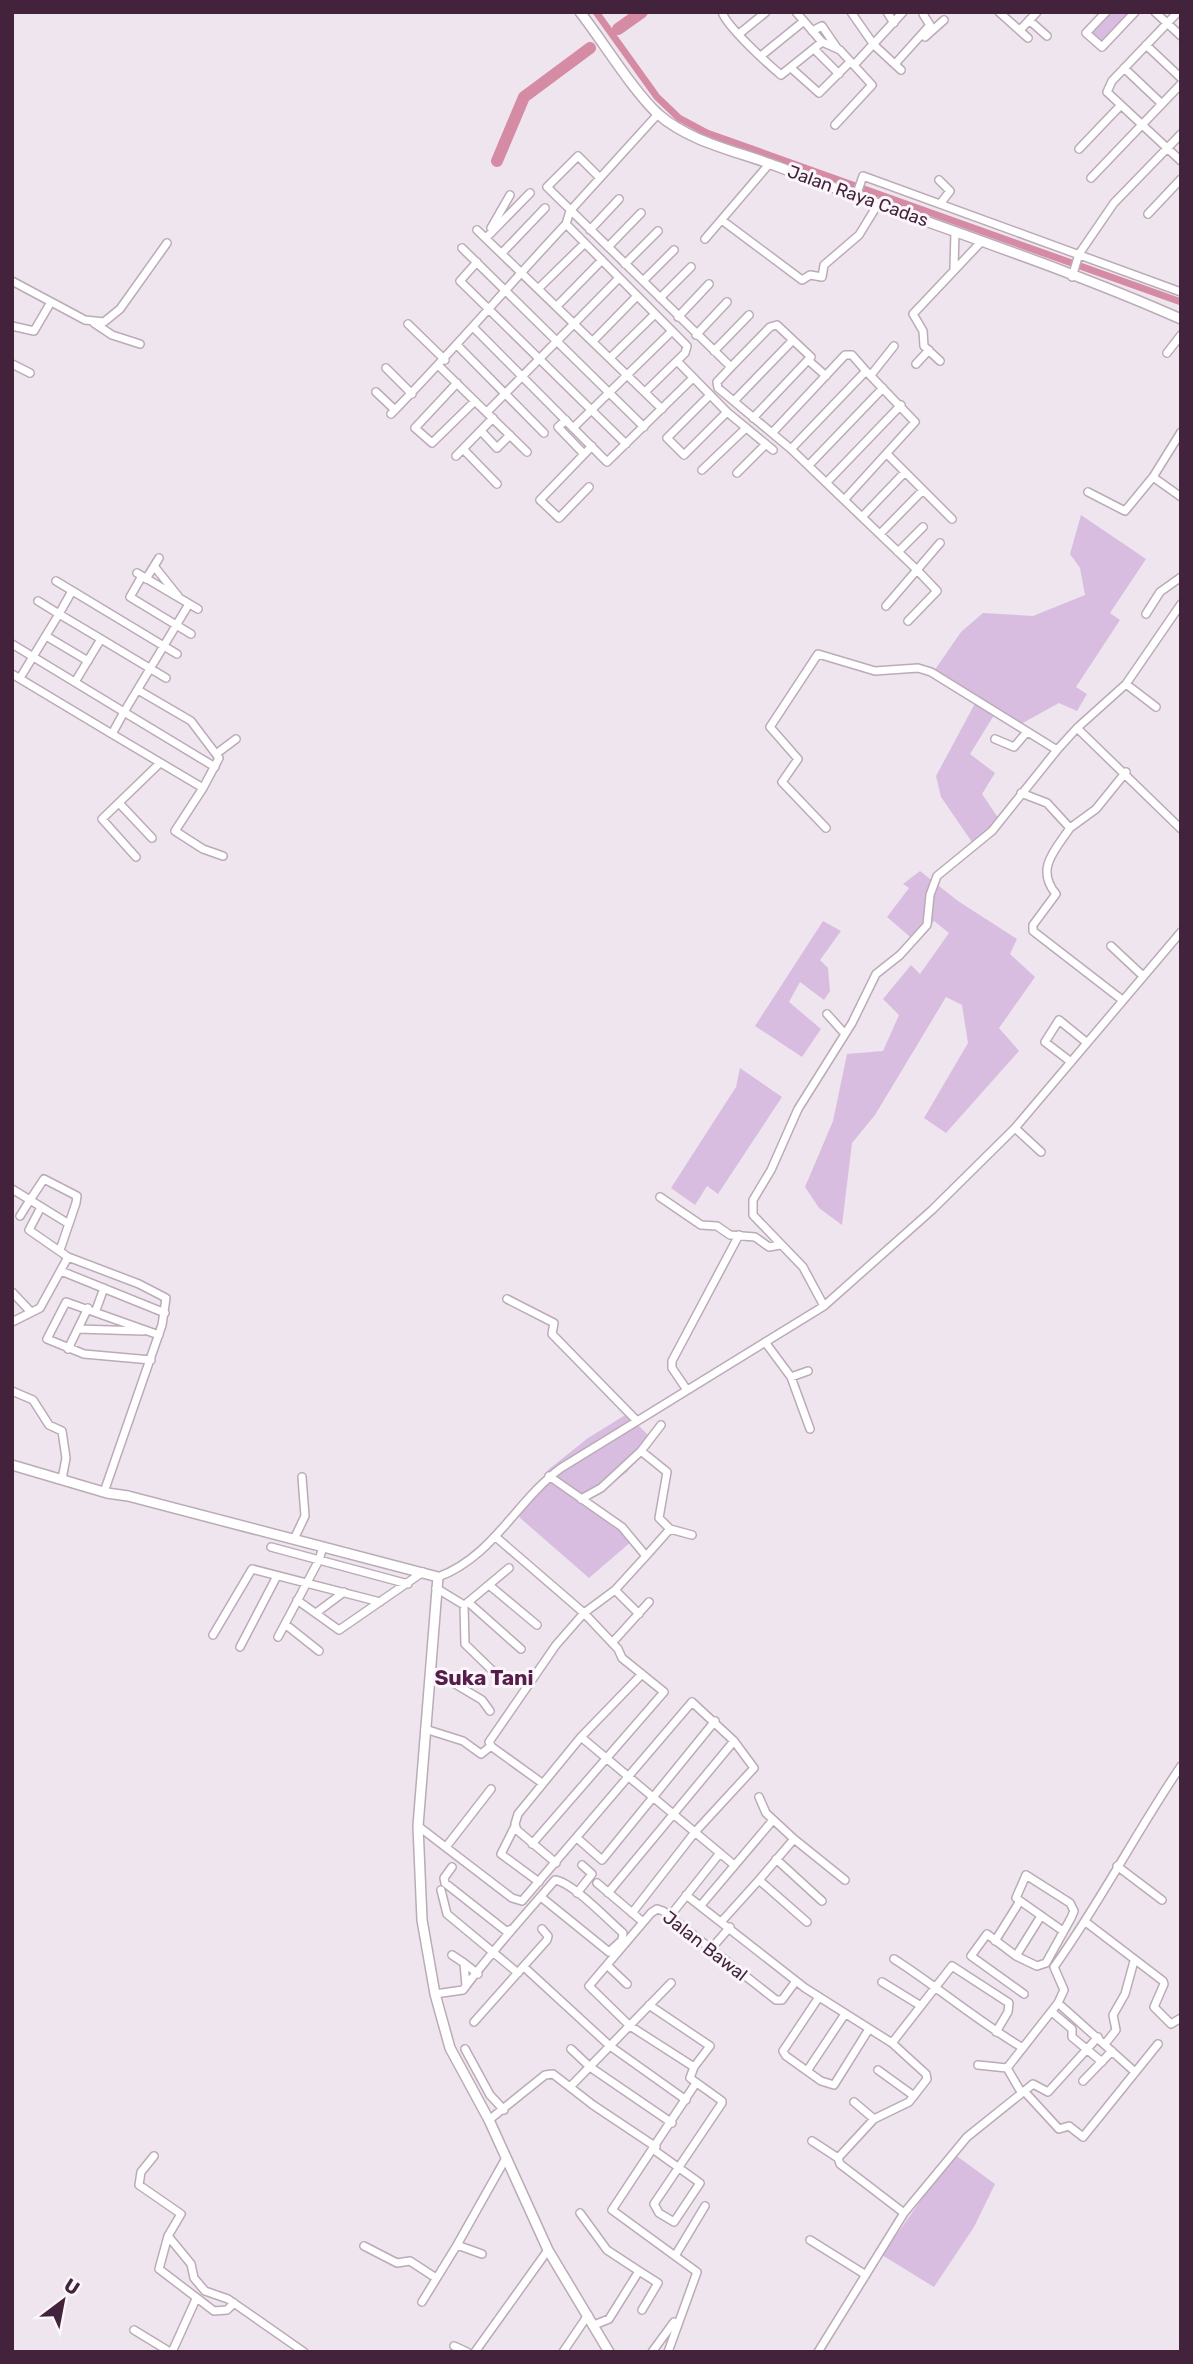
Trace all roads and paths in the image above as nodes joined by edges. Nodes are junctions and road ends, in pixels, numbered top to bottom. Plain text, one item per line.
1 (580, 12) edge
2 (722, 12) edge
3 (766, 12) edge
4 (796, 12) edge
5 (851, 12) edge
6 (887, 12) edge
7 (903, 12) edge
8 (999, 12) edge
9 (1037, 12) edge
10 (1106, 12) edge
11 (1135, 12) edge
12 (1155, 12) edge
13 (1178, 12) edge
14 (923, 14) dead end
15 (944, 20) dead end
16 (1029, 20) junction
17 (804, 21) junction
18 (894, 23) junction
19 (1167, 23) junction
20 (933, 25) junction
21 (812, 30) junction
22 (1020, 30) junction
23 (739, 34) junction
24 (1047, 36) dead end
25 (1181, 36) edge
26 (1028, 38) dead end
27 (822, 42) junction
28 (874, 44) junction
29 (1146, 45) junction
30 (837, 48) junction
31 (814, 49) junction
32 (762, 55) junction
33 (852, 64) junction
34 (792, 68) junction
35 (1124, 68) junction
36 (839, 74) junction
37 (1181, 78) edge
38 (1181, 84) edge
39 (1162, 104) junction
40 (1121, 106) junction
41 (658, 114) junction
42 (835, 125) dead end
43 (1143, 125) junction
44 (1181, 134) edge
45 (1167, 148) junction
46 (1079, 149) dead end
47 (1181, 161) edge
48 (770, 163) junction
49 (600, 178) junction
50 (1091, 178) dead end
51 (1181, 179) edge
52 (939, 180) dead end
53 (530, 193) dead end
54 (857, 194) junction
55 (510, 195) dead end
56 (618, 199) dead end
57 (878, 204) junction
58 (940, 204) junction
59 (545, 208) dead end
60 (570, 211) junction
61 (641, 213) dead end
62 (1148, 214) dead end
63 (723, 221) junction
64 (566, 224) junction
65 (477, 230) dead end
66 (590, 230) junction
67 (658, 231) dead end
68 (955, 232) junction
69 (486, 238) junction
70 (705, 239) dead end
71 (981, 242) junction
72 (167, 243) dead end
73 (584, 243) junction
74 (608, 247) junction
75 (462, 248) dead end
76 (674, 250) dead end
77 (502, 253) junction
78 (1079, 256) junction
79 (602, 260) junction
80 (477, 262) junction
81 (625, 264) junction
82 (691, 267) dead end
83 (954, 268) junction
84 (523, 270) junction
85 (1073, 274) junction
86 (619, 278) junction
87 (12, 281) edge
88 (643, 281) junction
89 (709, 284) dead end
90 (540, 288) junction
91 (505, 289) junction
92 (1181, 292) edge
93 (637, 296) junction
94 (660, 298) junction
95 (51, 302) junction
96 (727, 302) dead end
97 (558, 305) junction
98 (489, 308) junction
99 (655, 314) junction
100 (749, 315) dead end
101 (678, 317) junction
102 (1181, 319) edge
103 (576, 322) junction
104 (94, 323) junction
105 (408, 324) dead end
106 (12, 326) edge
107 (474, 328) junction
108 (672, 331) junction
109 (696, 335) junction
110 (1181, 335) edge
111 (558, 340) junction
112 (594, 340) junction
113 (793, 340) junction
114 (140, 344) dead end
115 (458, 346) junction
116 (894, 346) dead end
117 (929, 350) junction
118 (714, 351) junction
119 (1167, 354) dead end
120 (611, 357) junction
121 (540, 358) junction
122 (808, 360) junction
123 (940, 360) dead end
124 (677, 361) junction
125 (442, 363) junction
126 (916, 364) dead end
127 (12, 365) edge
128 (386, 368) dead end
129 (731, 368) junction
130 (30, 373) dead end
131 (868, 373) junction
132 (628, 374) junction
133 (523, 376) junction
134 (826, 376) junction
135 (693, 378) junction
136 (457, 383) junction
137 (883, 388) junction
138 (376, 391) dead end
139 (610, 392) junction
140 (645, 392) junction
141 (506, 393) junction
142 (412, 394) junction
143 (710, 395) junction
144 (475, 401) junction
145 (734, 401) junction
146 (901, 405) junction
147 (662, 409) junction
148 (592, 410) junction
149 (727, 412) junction
150 (490, 415) junction
151 (753, 418) junction
152 (566, 420) junction
153 (644, 426) junction
154 (573, 428) junction
155 (746, 428) junction
156 (481, 431) junction
157 (773, 432) junction
158 (1181, 432) edge
159 (544, 433) dead end
160 (510, 435) junction
161 (626, 444) junction
162 (766, 444) junction
163 (592, 446) junction
164 (463, 449) junction
165 (791, 449) junction
166 (772, 450) dead end
167 (527, 452) dead end
168 (584, 454) junction
169 (887, 454) junction
170 (456, 456) dead end
171 (809, 465) junction
172 (702, 470) dead end
173 (905, 472) junction
174 (737, 473) dead end
175 (1153, 477) junction
176 (827, 482) junction
177 (498, 484) dead end
178 (589, 487) dead end
179 (923, 490) junction
180 (1088, 492) dead end
181 (1181, 497) edge
182 (845, 499) junction
183 (862, 517) junction
184 (952, 519) dead end
185 (923, 527) dead end
186 (880, 534) junction
187 (940, 543) dead end
188 (898, 552) junction
189 (159, 558) dead end
190 (154, 566) junction
191 (917, 570) junction
192 (142, 576) junction
193 (1180, 580) edge
194 (56, 581) dead end
195 (72, 591) junction
196 (38, 601) dead end
197 (185, 602) junction
198 (1181, 604) edge
199 (886, 606) dead end
200 (198, 609) dead end
201 (59, 614) junction
202 (1146, 614) dead end
203 (908, 621) dead end
204 (176, 625) junction
205 (191, 634) dead end
206 (46, 636) junction
207 (101, 639) junction
208 (12, 644) edge
209 (164, 646) junction
210 (177, 654) dead end
211 (33, 657) junction
212 (88, 661) junction
213 (150, 668) junction
214 (12, 674) edge
215 (20, 678) junction
216 (166, 678) dead end
217 (75, 682) junction
218 (1126, 684) junction
219 (138, 690) junction
220 (1156, 707) dead end
221 (124, 712) junction
222 (1077, 727) junction
223 (1026, 733) junction
224 (112, 734) junction
225 (236, 739) dead end
226 (995, 739) dead end
227 (1057, 750) junction
228 (216, 754) junction
229 (160, 763) junction
230 (215, 767) junction
231 (1126, 772) junction
232 (202, 789) junction
233 (1021, 793) junction
234 (119, 803) junction
235 (826, 828) dead end
236 (1070, 828) junction
237 (1181, 829) edge
238 (152, 838) dead end
239 (223, 856) dead end
240 (136, 857) dead end
241 (1181, 932) edge
242 (1111, 946) dead end
243 (1142, 975) junction
244 (1121, 999) junction
245 (827, 1014) dead end
246 (845, 1034) junction
247 (1086, 1042) junction
248 (1071, 1062) junction
249 (1015, 1128) junction
250 (1041, 1152) dead end
251 (14, 1193) edge
252 (660, 1197) dead end
253 (30, 1200) junction
254 (41, 1207) junction
255 (20, 1216) dead end
256 (69, 1224) junction
257 (739, 1235) junction
258 (780, 1245) junction
259 (60, 1250) junction
260 (68, 1257) junction
261 (61, 1271) junction
262 (104, 1288) junction
263 (12, 1293) edge
264 (507, 1299) dead end
265 (824, 1306) junction
266 (92, 1309) junction
267 (31, 1312) junction
268 (165, 1313) junction
269 (12, 1322) edge
270 (78, 1329) junction
271 (148, 1331) junction
272 (159, 1335) junction
273 (765, 1342) junction
274 (68, 1349) junction
275 (151, 1360) junction
276 (808, 1371) dead end
277 (791, 1377) junction
278 (687, 1390) junction
279 (12, 1391) edge
280 (637, 1420) junction
281 (662, 1425) dead end
282 (810, 1429) dead end
283 (640, 1451) junction
284 (12, 1465) edge
285 (549, 1476) junction
286 (302, 1477) dead end
287 (62, 1479) junction
288 (105, 1493) junction
289 (581, 1499) junction
290 (670, 1529) junction
291 (692, 1535) dead end
292 (496, 1538) junction
293 (294, 1539) junction
294 (271, 1547) dead end
295 (321, 1555) junction
296 (646, 1556) junction
297 (509, 1568) dead end
298 (277, 1576) junction
299 (438, 1577) junction
300 (416, 1579) junction
301 (307, 1583) junction
302 (489, 1585) junction
303 (436, 1588) junction
304 (615, 1590) junction
305 (344, 1592) junction
306 (298, 1600) junction
307 (380, 1602) junction
308 (649, 1602) dead end
309 (466, 1603) junction
310 (584, 1613) junction
311 (316, 1614) junction
312 (639, 1614) junction
313 (285, 1624) junction
314 (537, 1625) dead end
315 (213, 1635) dead end
316 (278, 1637) dead end
317 (612, 1643) junction
318 (240, 1647) dead end
319 (521, 1649) dead end
320 (319, 1651) dead end
321 (430, 1669) junction
322 (642, 1674) junction
323 (500, 1678) dead end
324 (490, 1711) dead end
325 (715, 1721) junction
326 (425, 1729) junction
327 (582, 1737) junction
328 (734, 1741) junction
329 (491, 1746) junction
330 (608, 1760) junction
331 (1179, 1771) edge
332 (630, 1776) junction
333 (542, 1783) junction
334 (491, 1789) dead end
335 (653, 1797) junction
336 (759, 1797) dead end
337 (675, 1815) junction
338 (773, 1820) junction
339 (418, 1826) junction
340 (515, 1826) junction
341 (695, 1832) junction
342 (577, 1838) junction
343 (794, 1839) junction
344 (532, 1844) junction
345 (446, 1847) junction
346 (720, 1853) junction
347 (776, 1859) junction
348 (556, 1863) junction
349 (733, 1864) junction
350 (582, 1865) dead end
351 (1117, 1866) junction
352 (452, 1867) dead end
353 (759, 1880) junction
354 (845, 1880) dead end
355 (539, 1882) junction
356 (597, 1883) dead end
357 (441, 1890) dead end
358 (577, 1893) junction
359 (608, 1893) junction
360 (686, 1895) junction
361 (541, 1897) junction
362 (1161, 1900) dead end
363 (822, 1901) dead end
364 (1020, 1901) junction
365 (519, 1902) junction
366 (702, 1904) junction
367 (632, 1913) junction
368 (670, 1916) junction
369 (1041, 1916) junction
370 (722, 1921) junction
371 (643, 1922) junction
372 (807, 1922) dead end
373 (1087, 1923) junction
374 (730, 1927) junction
375 (542, 1929) dead end
376 (1063, 1931) junction
377 (995, 1941) junction
378 (710, 1950) junction
379 (494, 1954) junction
380 (452, 1955) dead end
381 (1016, 1956) junction
382 (894, 1958) dead end
383 (1134, 1961) junction
384 (464, 1963) junction
385 (1045, 1963) junction
386 (608, 1966) junction
387 (1054, 1967) junction
388 (521, 1970) junction
389 (478, 1974) junction
390 (796, 1981) junction
391 (882, 1982) dead end
392 (671, 1983) dead end
393 (627, 1984) dead end
394 (466, 1986) junction
395 (935, 1988) junction
396 (435, 1994) junction
397 (819, 1997) junction
398 (1009, 2003) junction
399 (1058, 2003) junction
400 (649, 2005) junction
401 (921, 2006) junction
402 (1052, 2012) junction
403 (845, 2014) junction
404 (1181, 2018) edge
405 (474, 2022) dead end
406 (630, 2026) junction
407 (869, 2029) junction
408 (996, 2032) junction
409 (1098, 2038) junction
410 (892, 2043) junction
411 (1105, 2044) junction
412 (1158, 2044) dead end
413 (610, 2046) junction
414 (1023, 2048) junction
415 (465, 2049) dead end
416 (571, 2049) dead end
417 (1086, 2049) junction
418 (1112, 2051) junction
419 (1102, 2062) junction
420 (978, 2065) dead end
421 (590, 2067) junction
422 (694, 2067) junction
423 (1007, 2068) junction
424 (878, 2070) dead end
425 (807, 2071) junction
426 (1135, 2072) junction
427 (1083, 2081) dead end
428 (697, 2084) junction
429 (570, 2087) junction
430 (1022, 2092) junction
431 (914, 2096) junction
432 (686, 2100) junction
433 (854, 2102) dead end
434 (504, 2110) junction
435 (874, 2119) junction
436 (489, 2120) junction
437 (672, 2123) junction
438 (812, 2141) dead end
439 (655, 2148) junction
440 (154, 2156) dead end
441 (506, 2158) junction
442 (838, 2158) junction
443 (678, 2167) junction
444 (705, 2206) dead end
445 (580, 2213) dead end
446 (904, 2213) junction
447 (168, 2236) junction
448 (810, 2241) dead end
449 (457, 2245) junction
450 (364, 2246) dead end
451 (548, 2250) junction
452 (482, 2254) dead end
453 (675, 2256) junction
454 (639, 2271) junction
455 (866, 2276) junction
456 (436, 2278) junction
457 (196, 2299) junction
458 (422, 2302) dead end
459 (234, 2303) junction
460 (642, 2310) dead end
461 (588, 2315) junction
462 (678, 2316) junction
463 (594, 2325) junction
464 (134, 2330) dead end
465 (454, 2346) dead end
466 (171, 2352) edge
467 (304, 2352) edge
468 (467, 2352) edge
469 (475, 2352) edge
470 (563, 2352) edge
471 (609, 2352) edge
472 (652, 2352) edge
473 (668, 2352) edge
474 (818, 2352) edge

1 - 41 street, Jalan Raya Cadas
2 - 23 street
3 - 23 street
4 - 17 street
5 - 28 street
6 - 18 street
7 - 18 street
8 - 22 street
9 - 16 street
10 - 11 street
12 - 19 street
13 - 19 street
14 - 20 street
15 - 20 street
16 - 22 street
16 - 24 street
17 - 21 street
17 - 32 street
18 - 28 street
19 - 25 street
19 - 29 street
20 - 28 street
21 - 27 street
21 - 30 street
22 - 26 street
23 - 32 street
27 - 30 street
27 - 31 street
28 - 33 street
29 - 35 street
29 - 37 street
30 - 33 street
31 - 34 street
31 - 36 street
32 - 34 street
33 - 36 street
33 - 42 street
34 - 36 street
35 - 39 street
35 - 40 street
38 - 39 street
39 - 43 street
40 - 43 street
40 - 46 street
41 - 48 street, Jalan Raya Cadas
41 - 49 street
43 - 45 street
43 - 50 street
44 - 45 street
45 - 47 street
45 - 78 street
48 - 54 street, Jalan Raya Cadas
48 - 63 street
49 - 60 street
49 - 60 street
51 - 62 street
52 - 58 street
53 - 69 street
54 - 57 street, Jalan Raya Cadas
54 - 58 street
55 - 69 street
56 - 66 street
57 - 63 street
57 - 68 street, Jalan Raya Cadas
58 - 78 street
59 - 77 street
60 - 64 street
60 - 66 street
61 - 74 street
63 - 70 street
64 - 73 street
64 - 84 street
65 - 69 street
66 - 74 street
67 - 81 street
68 - 71 street, Jalan Raya Cadas
68 - 83 street
69 - 77 street
71 - 83 street
71 - 85 street, Jalan Raya Cadas
72 - 104 street
73 - 79 street
73 - 90 street
74 - 81 street
75 - 80 street
76 - 88 street
77 - 84 street
78 - 85 street
78 - 92 street
79 - 86 street
79 - 97 street
80 - 91 street
80 - 98 street
81 - 88 street
82 - 94 street
83 - 117 street
84 - 90 street
84 - 91 street
85 - 102 street, Jalan Raya Cadas
86 - 93 street
86 - 103 street
87 - 95 street
88 - 94 street
89 - 101 street
90 - 97 street
91 - 98 street
91 - 111 street
93 - 99 street
93 - 112 street
94 - 101 street
95 - 104 street
95 - 106 street
96 - 109 street
97 - 103 street
98 - 107 street
98 - 121 street
99 - 108 street
99 - 120 street
100 - 118 street
101 - 109 street
103 - 111 street
103 - 112 street
104 - 114 street
105 - 125 street
107 - 115 street
107 - 133 street
108 - 124 street
108 - 132 street
109 - 118 street
110 - 119 street
111 - 121 street
111 - 139 street
112 - 120 street
113 - 122 street
113 - 129 street
113 - 145 street
115 - 125 street
115 - 141 street
116 - 131 street
117 - 123 street
117 - 126 street
118 - 129 street
120 - 132 street
121 - 133 street
121 - 148 street
122 - 134 street
122 - 151 street
124 - 135 street
124 - 140 street
125 - 136 street
125 - 142 street
127 - 130 street
128 - 142 street
129 - 145 street
131 - 134 street
131 - 137 street
131 - 165 street
132 - 139 street
132 - 140 street
133 - 141 street
133 - 152 street
134 - 157 street
135 - 143 street
135 - 147 street
136 - 144 street
136 - 144 street
137 - 146 street
137 - 171 street
138 - 142 street
139 - 148 street
139 - 153 street
140 - 147 street
141 - 150 street
141 - 159 street
143 - 149 street
143 - 149 street
144 - 150 street
145 - 151 street
146 - 169 street
146 - 176 street
147 - 153 street
148 - 154 street
148 - 161 street
149 - 155 street
150 - 156 street
150 - 160 street
151 - 157 street
152 - 154 street
152 - 168 street
153 - 161 street
154 - 163 street
155 - 162 street
155 - 172 street
156 - 160 street
156 - 164 street
157 - 165 street
158 - 175 street
160 - 167 street
161 - 163 street
162 - 166 street
162 - 174 street
163 - 168 street
164 - 170 street
164 - 177 street
165 - 171 street
168 - 178 street
169 - 173 street
169 - 182 street
171 - 176 street
173 - 179 street
173 - 183 street
175 - 180 street
175 - 181 street
176 - 182 street
179 - 184 street
179 - 186 street
182 - 183 street
183 - 186 street
185 - 188 street
186 - 188 street
187 - 191 street
188 - 191 street
189 - 190 street
190 - 192 street
190 - 197 street
191 - 199 street
191 - 203 street
192 - 197 street
192 - 204 street
193 - 202 street
194 - 195 street
195 - 201 street
195 - 209 street
196 - 201 street
197 - 200 street
197 - 204 street
198 - 218 street
201 - 206 street
201 - 207 street
204 - 205 street
204 - 209 street
206 - 211 street
206 - 212 street
207 - 212 street
207 - 213 street
208 - 211 street
209 - 210 street
209 - 213 street
211 - 215 street
211 - 217 street
212 - 217 street
213 - 216 street
213 - 219 street
214 - 215 street
215 - 224 street
217 - 221 street
218 - 220 street
218 - 222 street
219 - 221 street
219 - 228 street
221 - 224 street
221 - 230 street
222 - 227 street
222 - 231 street
223 - 226 street
223 - 227 street
223 - 235 street
224 - 229 street
225 - 228 street
227 - 233 street
228 - 230 street
229 - 232 street
229 - 234 street
230 - 232 street
231 - 236 street
231 - 237 street
232 - 239 street
233 - 236 street
233 - 246 street
234 - 238 street
234 - 240 street
236 - 244 street
241 - 243 street
242 - 243 street
243 - 244 street
244 - 247 street
245 - 246 street
246 - 258 street
247 - 248 street
247 - 248 street
248 - 249 street
249 - 250 street
249 - 265 street
251 - 253 street
252 - 257 street
253 - 254 street
253 - 255 street
253 - 256 street
254 - 256 street
254 - 259 street
256 - 259 street
257 - 258 street
257 - 278 street
258 - 265 street
259 - 260 street
260 - 261 street
260 - 268 street
261 - 262 street
261 - 267 street
262 - 266 street
262 - 268 street
263 - 267 street
264 - 280 street
265 - 273 street
266 - 270 street
266 - 271 street
266 - 274 street
267 - 269 street
268 - 272 street
270 - 271 street
270 - 274 street
271 - 272 street
272 - 275 street
273 - 277 street
273 - 278 street
274 - 275 street
275 - 288 street
276 - 277 street
277 - 282 street
278 - 280 street
279 - 287 street
280 - 285 street
281 - 283 street
283 - 289 street
283 - 290 street
284 - 287 street
285 - 289 street
285 - 292 street
286 - 293 street
287 - 288 street
288 - 293 street
289 - 296 street
290 - 291 street
290 - 296 street
292 - 299 street
292 - 310 street
293 - 295 street
294 - 295 street
295 - 300 street
295 - 300 street
295 - 301 street
296 - 304 street
297 - 302 street
298 - 301 street
298 - 315 street
298 - 318 street
299 - 300 street
299 - 303 street
300 - 307 street
301 - 305 street
301 - 306 street
302 - 309 street
302 - 314 street
303 - 309 street
303 - 321 street
304 - 310 street
304 - 312 street
305 - 307 street
305 - 311 street
306 - 311 street
306 - 313 street
307 - 311 street
308 - 312 street
309 - 319 street
309 - 323 street
310 - 317 street
310 - 329 street
312 - 317 street
313 - 316 street
313 - 320 street
317 - 322 street
321 - 324 street
321 - 326 street
322 - 327 street
322 - 330 street
325 - 328 street
325 - 332 street
325 - 335 street
326 - 329 street
326 - 339 street
327 - 330 street
327 - 333 street
328 - 337 street
328 - 341 street
329 - 333 street
330 - 332 street
330 - 344 street
331 - 351 street
332 - 335 street
332 - 342 street
333 - 340 street
334 - 345 street
335 - 337 street
335 - 342 street
336 - 338 street
337 - 341 street
337 - 359 street
338 - 343 street
338 - 349 street
339 - 345 street
339 - 396 street
340 - 344 street
340 - 355 street
341 - 346 street
341 - 367 street
342 - 348 street
343 - 347 street
343 - 354 street
344 - 348 street
345 - 365 street
346 - 349 street
346 - 360 street
347 - 353 street
347 - 363 street
348 - 355 street
349 - 366 street
350 - 358 street
351 - 362 street
351 - 373 street
352 - 365 street
353 - 370 street
353 - 372 street
355 - 365 street
356 - 359 street
357 - 379 street
358 - 361 street
358 - 361 street
359 - 367 street
360 - 366 street
360 - 368 street
361 - 379 street
364 - 369 street
364 - 376 street
364 - 377 street
366 - 370 street
367 - 371 street
368 - 371 street, Jalan Bawal
368 - 378 street, Jalan Bawal
369 - 376 street
369 - 381 street
370 - 374 street
371 - 386 street, Jalan Bawal
373 - 383 street
373 - 387 street
374 - 378 street
374 - 390 street
375 - 388 street
376 - 385 street
377 - 381 street
377 - 398 street
378 - 390 street, Jalan Bawal
379 - 388 street
379 - 389 street
380 - 384 street
381 - 385 street
382 - 395 street
383 - 404 street
383 - 411 street
384 - 389 street
384 - 394 street
385 - 387 street
386 - 393 street
386 - 406 street, Jalan Bawal
387 - 399 street
388 - 405 street
388 - 413 street
389 - 394 street
390 - 397 street
391 - 401 street
392 - 400 street
394 - 396 street
395 - 398 street
395 - 401 street
395 - 408 street
396 - 436 street
397 - 403 street
397 - 425 street
398 - 408 street
399 - 402 street
399 - 409 street
400 - 406 street
400 - 422 street
401 - 410 street
402 - 414 street
402 - 417 street
403 - 407 street
403 - 425 street
406 - 413 street
406 - 422 street
407 - 410 street
407 - 425 street
408 - 414 street
409 - 411 street
409 - 417 street
410 - 431 street
411 - 418 street
412 - 426 street
413 - 421 street
413 - 432 street
414 - 423 street
415 - 434 street
416 - 421 street
417 - 419 street
417 - 430 street
418 - 419 street
418 - 426 street
419 - 427 street
420 - 423 street
421 - 429 street
421 - 437 street
422 - 428 street
423 - 430 street
424 - 431 street
426 - 430 street
428 - 432 street
428 - 443 street
429 - 434 street
429 - 439 street
430 - 446 street
431 - 435 street
432 - 437 street
433 - 435 street
434 - 436 street
435 - 442 street
436 - 441 street
437 - 439 street
438 - 442 street
439 - 443 street
439 - 453 street
440 - 447 street
441 - 449 street
441 - 451 street
442 - 446 street
443 - 443 street
444 - 453 street
445 - 454 street
446 - 455 street
447 - 457 street
447 - 459 street
448 - 455 street
449 - 452 street
449 - 456 street
450 - 456 street
451 - 461 street
451 - 469 street
453 - 462 street
454 - 460 street
454 - 463 street
455 - 474 street
456 - 458 street
457 - 459 street
457 - 466 street
459 - 467 street
461 - 463 street
461 - 470 street
462 - 472 street
462 - 473 street
463 - 471 street
464 - 466 street
465 - 468 street

